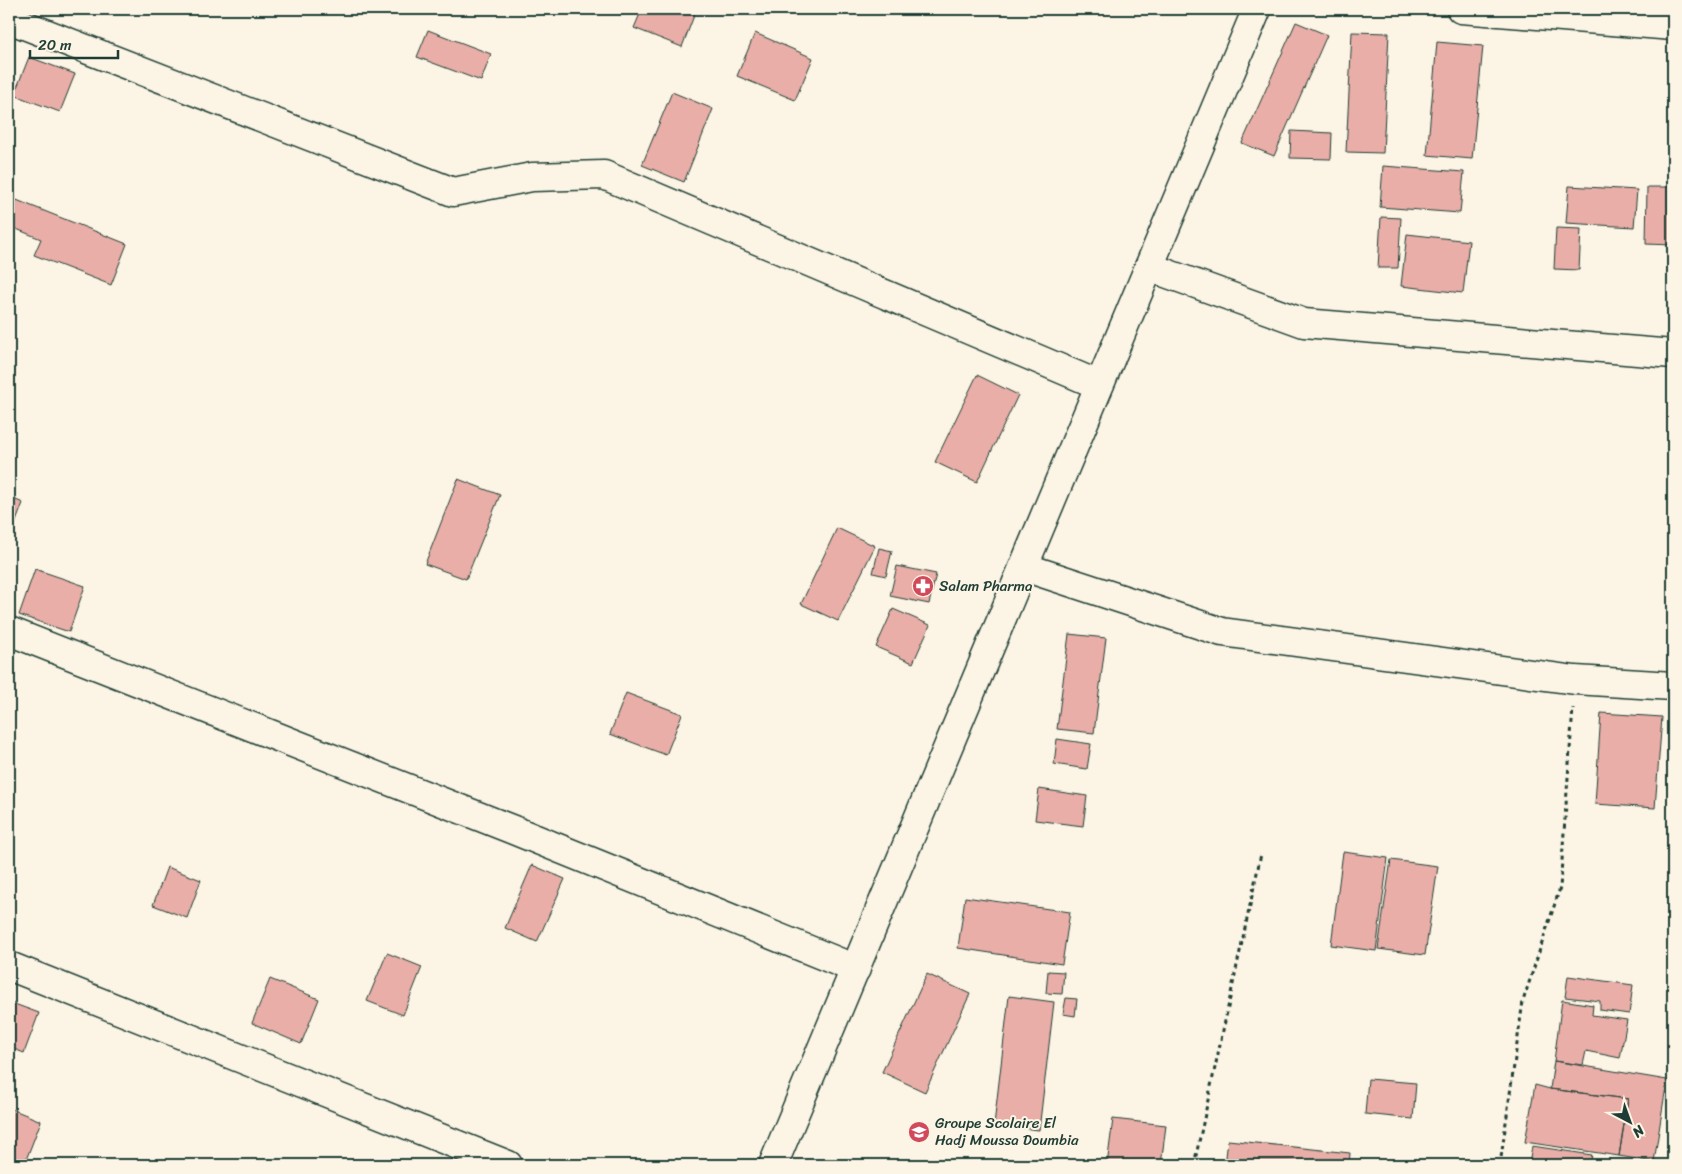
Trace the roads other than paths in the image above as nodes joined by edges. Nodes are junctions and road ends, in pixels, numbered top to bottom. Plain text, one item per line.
1 (1257, 9) edge
2 (1461, 9) edge
3 (9, 19) edge
4 (1673, 26) edge
5 (1149, 267) junction
6 (1673, 354) edge
7 (1100, 385) junction
8 (1024, 567) junction
9 (9, 630) edge
10 (1673, 686) edge
11 (9, 966) edge
12 (856, 969) junction
13 (508, 1165) edge
14 (773, 1165) edge

1 - 5 street
2 - 4 street
3 - 7 street
5 - 6 street
5 - 7 street
7 - 8 street
8 - 10 street
8 - 12 street
9 - 12 street
11 - 13 street
12 - 14 street

